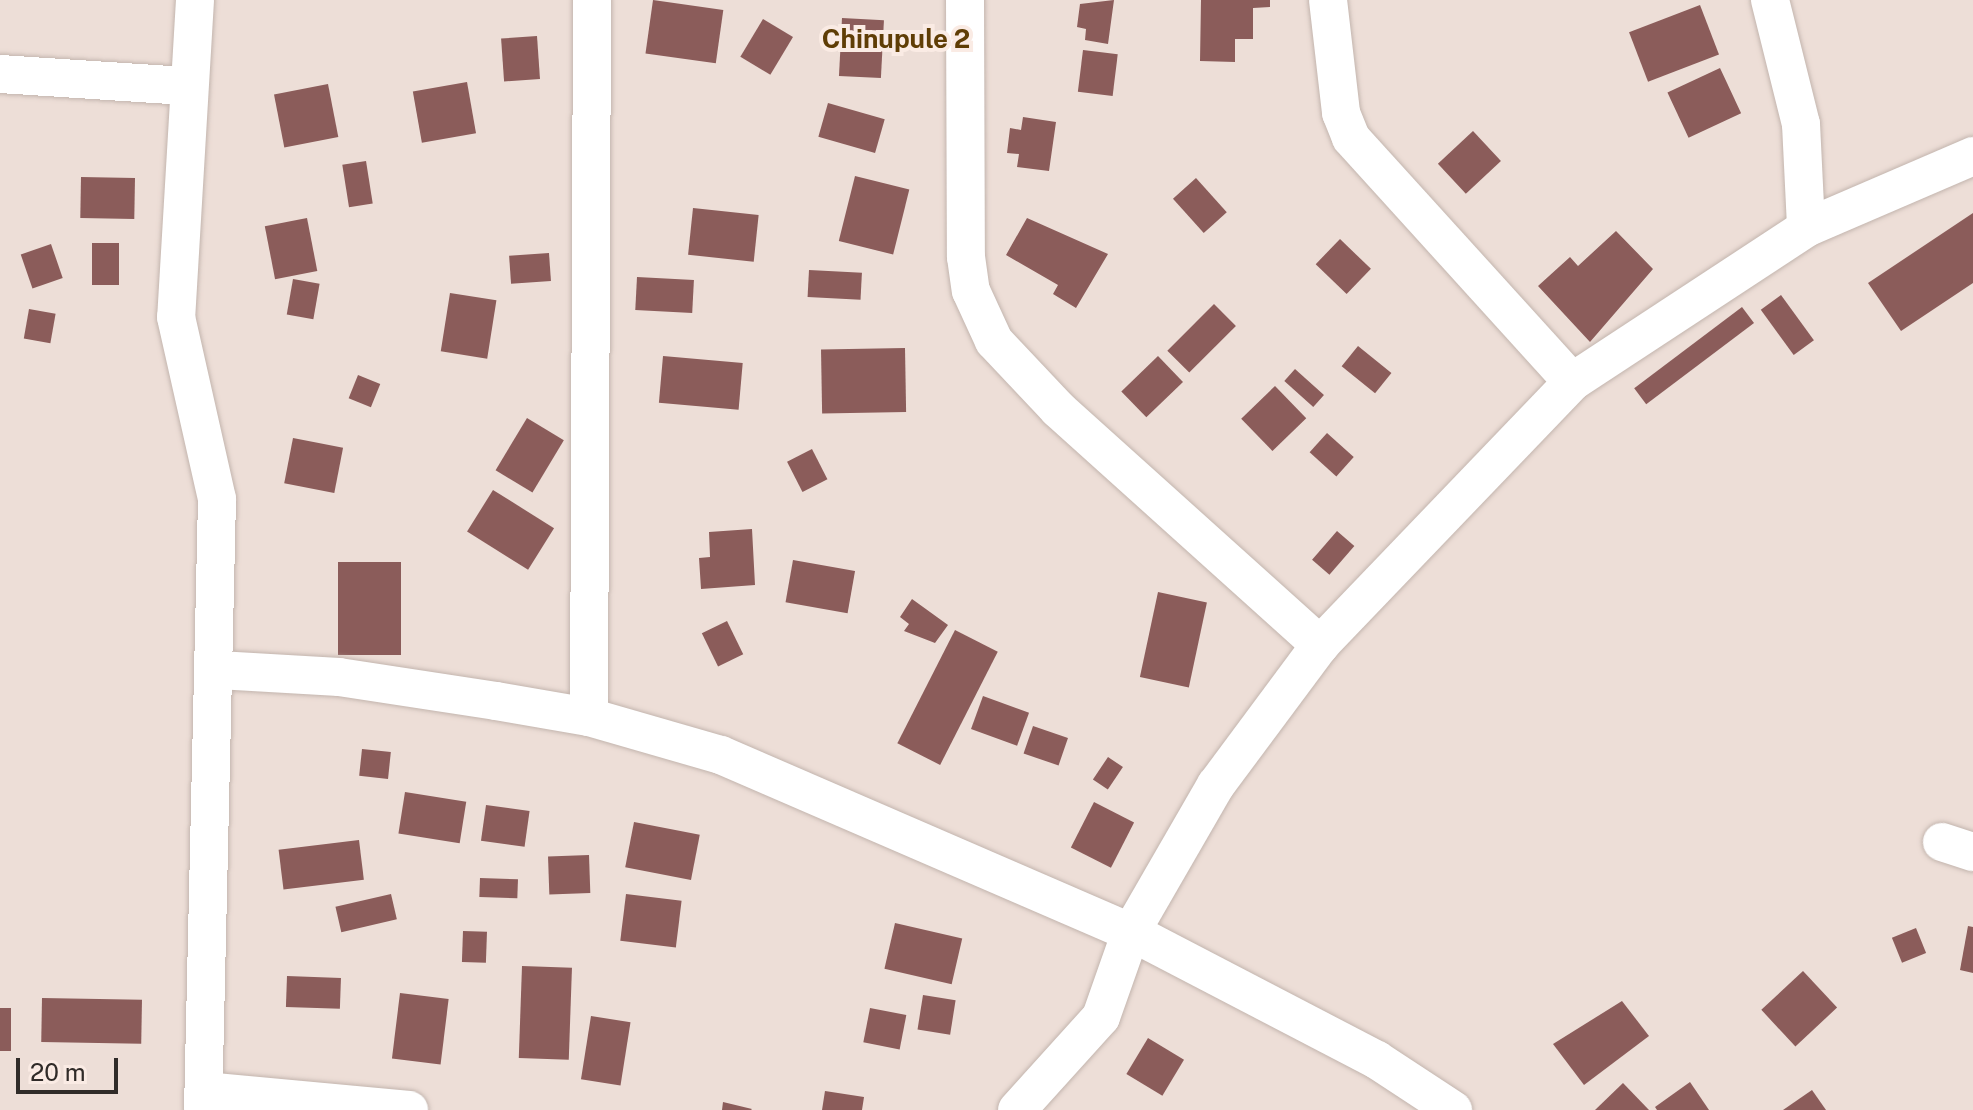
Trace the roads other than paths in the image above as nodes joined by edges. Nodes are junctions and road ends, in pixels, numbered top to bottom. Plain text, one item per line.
1 (195, 0) edge
2 (592, 0) edge
3 (965, 0) edge
4 (1328, 0) edge
5 (1770, 0) edge
6 (0, 74) edge
7 (188, 86) junction
8 (1973, 156) edge
9 (1806, 228) junction
10 (1572, 382) junction
11 (1320, 645) junction
12 (218, 670) junction
13 (589, 717) junction
14 (1131, 932) junction
15 (204, 1101) edge
16 (409, 1110) edge
17 (1017, 1110) edge
18 (1453, 1110) edge

1 - 7 street
2 - 13 street
3 - 11 street
4 - 10 street
5 - 9 street
6 - 7 street
7 - 12 street
8 - 9 street
9 - 10 street
10 - 11 street
11 - 14 street
12 - 13 street
12 - 15 street
13 - 14 street
14 - 17 street
14 - 18 street
15 - 16 street

